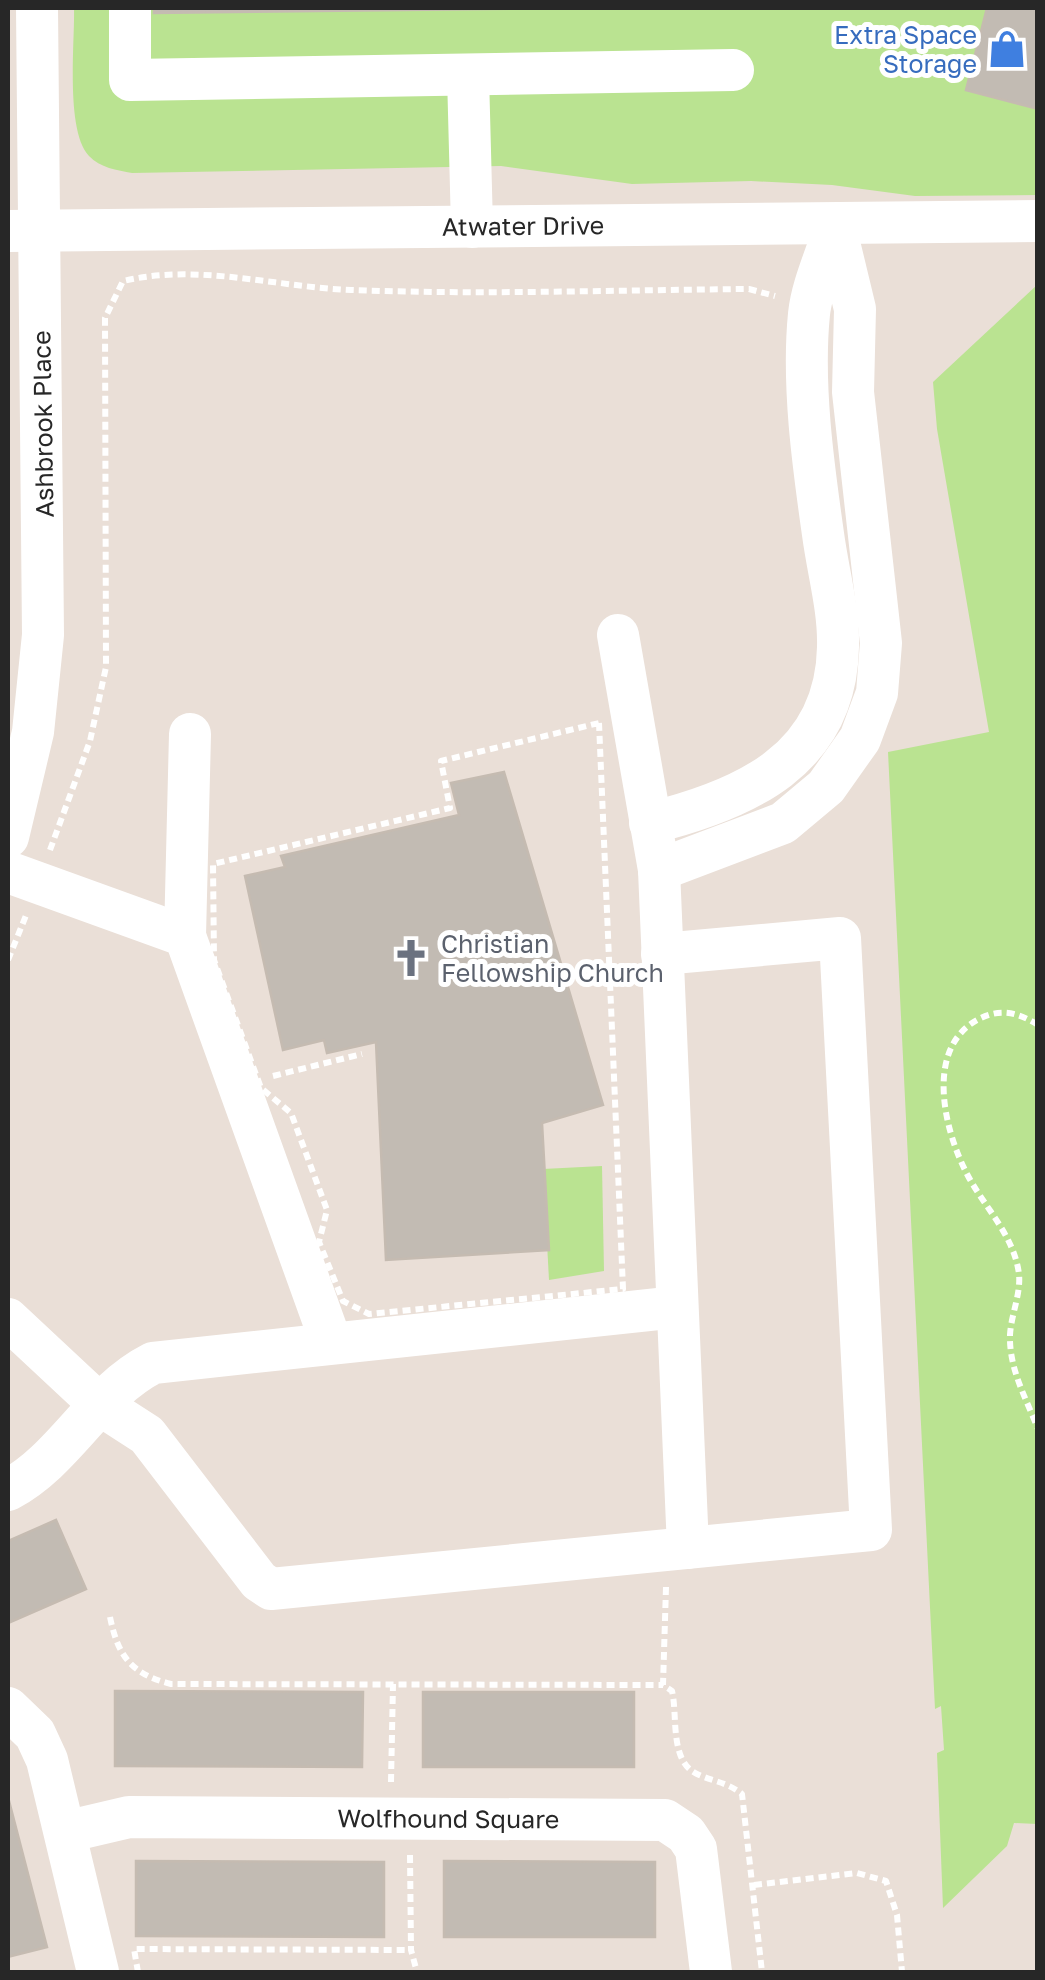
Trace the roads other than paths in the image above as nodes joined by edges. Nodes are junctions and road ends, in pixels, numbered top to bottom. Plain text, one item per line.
1 (37, 8) edge
2 (130, 8) edge
3 (733, 70) dead end
4 (468, 76) junction
5 (1038, 222) edge
6 (835, 226) junction
7 (472, 227) junction
8 (24, 230) edge
9 (618, 635) dead end
10 (20, 732) edge
11 (190, 734) dead end
12 (650, 823) junction
13 (8, 838) edge
14 (39, 867) edge
15 (659, 870) junction
16 (184, 936) junction
17 (662, 954) junction
18 (677, 1308) junction
19 (8, 1319) edge
20 (330, 1342) junction
21 (99, 1404) junction
22 (8, 1490) edge
23 (677, 1550) junction
24 (8, 1708) edge
25 (66, 1832) junction
26 (98, 1972) edge
27 (710, 1972) edge

1 - 8 street, Ashbrook Place
2 - 4 street
3 - 4 street
4 - 7 street
5 - 6 street, Atwater Drive
6 - 7 street, Atwater Drive
6 - 12 street
6 - 15 street
7 - 8 street, Atwater Drive
8 - 10 street, Ashbrook Place
9 - 12 street
10 - 13 street, Ashbrook Place
11 - 16 street
12 - 15 street
14 - 16 street
15 - 17 street
16 - 20 street
17 - 18 street
17 - 23 street
18 - 20 street
18 - 23 street
19 - 21 street
20 - 21 street
21 - 22 street
21 - 23 street
24 - 25 street
25 - 26 street
25 - 27 street, Wolfhound Square

